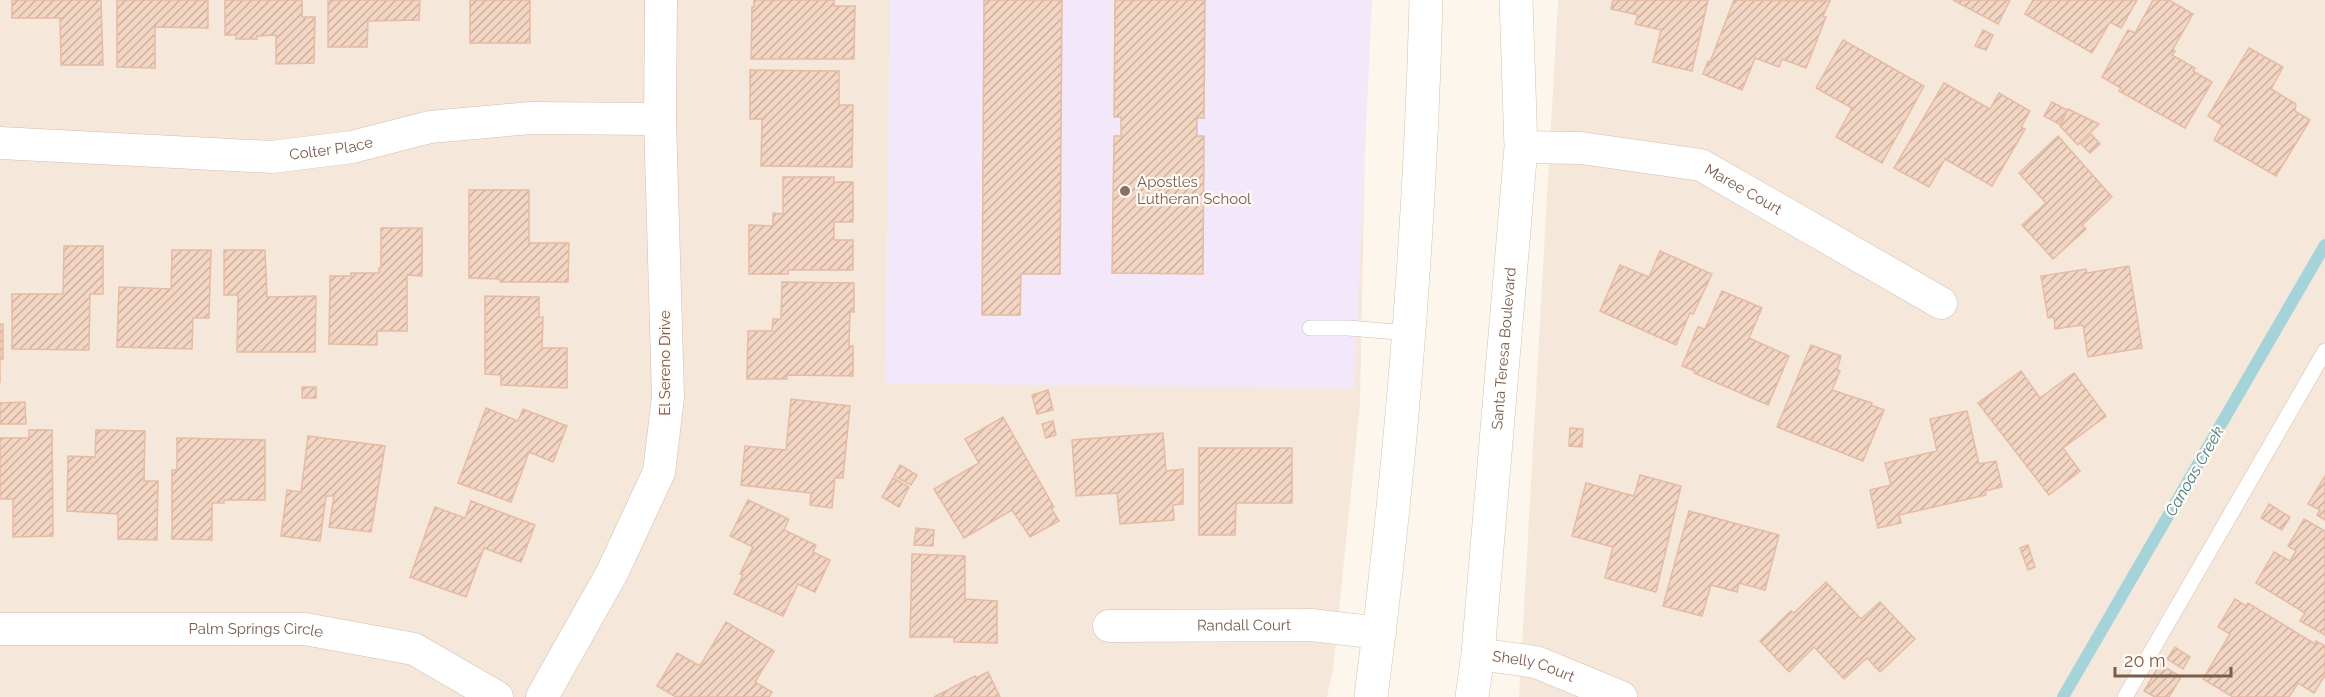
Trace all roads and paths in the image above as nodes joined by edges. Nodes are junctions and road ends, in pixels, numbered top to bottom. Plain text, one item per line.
1 (661, 0) edge
2 (1426, 0) edge
3 (1516, 0) edge
4 (660, 119) junction
5 (0, 143) edge
6 (1521, 147) junction
7 (1941, 303) dead end
8 (1310, 328) dead end
9 (1409, 333) junction
10 (2325, 351) edge
11 (1109, 626) dead end
12 (0, 629) edge
13 (1380, 633) junction
14 (1478, 654) junction
15 (497, 697) edge
16 (542, 697) edge
17 (1371, 697) edge
18 (1472, 697) edge
19 (1621, 697) edge
20 (2124, 697) edge

1 - 4 street, El Sereno Drive
2 - 9 main road
3 - 6 main road, Santa Teresa Boulevard
4 - 5 street, Colter Place
4 - 16 street, El Sereno Drive
6 - 7 street, Maree Court
6 - 14 main road, Santa Teresa Boulevard
8 - 9 lane
9 - 13 main road
10 - 20 lane
11 - 13 street, Randall Court
12 - 15 street, Palm Springs Circle
13 - 17 main road
14 - 18 main road, Santa Teresa Boulevard
14 - 19 street, Shelly Court

